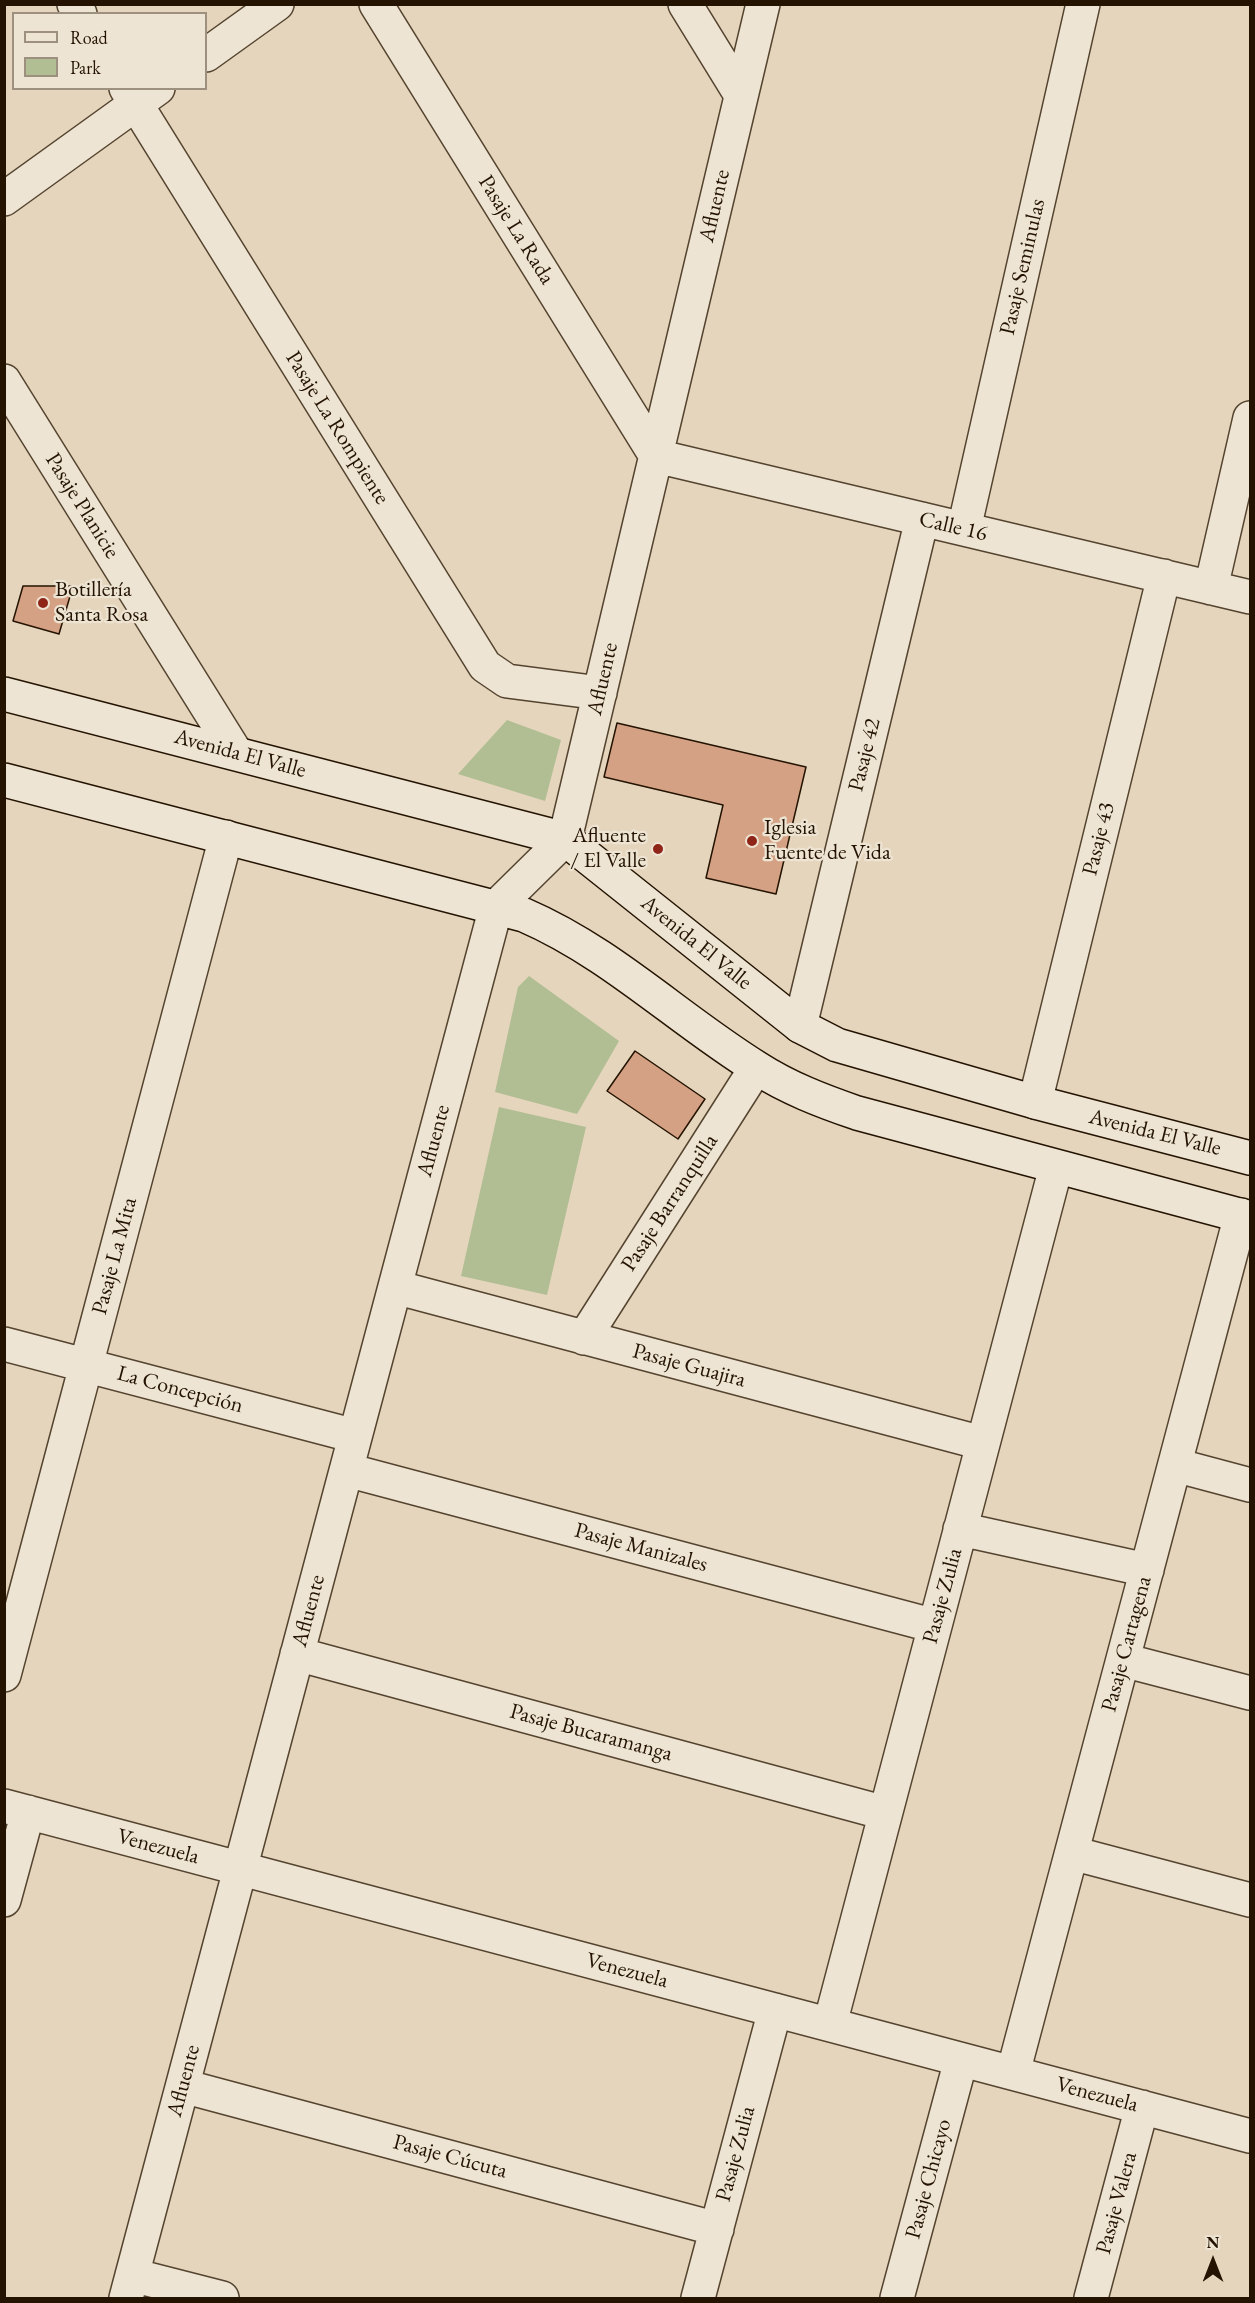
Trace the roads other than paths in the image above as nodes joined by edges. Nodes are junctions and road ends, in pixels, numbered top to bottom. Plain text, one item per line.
1 (277, 4) edge
2 (376, 4) edge
3 (685, 4) edge
4 (763, 4) edge
5 (1083, 4) edge
6 (207, 54) edge
7 (140, 94) edge
8 (741, 95) junction
9 (4, 199) edge
10 (4, 381) edge
11 (1251, 418) edge
12 (656, 456) junction
13 (922, 519) junction
14 (964, 529) junction
15 (1164, 576) junction
16 (1211, 588) junction
17 (1251, 597) edge
18 (600, 693) junction
19 (4, 694) edge
20 (236, 753) junction
21 (4, 780) edge
22 (226, 837) junction
23 (565, 839) junction
24 (496, 907) junction
25 (800, 1026) junction
26 (756, 1068) junction
27 (1035, 1102) junction
28 (1251, 1158) edge
29 (1056, 1167) junction
30 (1246, 1217) edge
31 (395, 1287) junction
32 (584, 1338) junction
33 (4, 1344) edge
34 (86, 1365) junction
35 (355, 1436) junction
36 (982, 1443) junction
37 (1175, 1465) junction
38 (346, 1470) junction
39 (1251, 1485) edge
40 (960, 1529) junction
41 (1147, 1570) junction
42 (935, 1626) junction
43 (297, 1654) junction
44 (1123, 1660) junction
45 (4, 1675) edge
46 (1251, 1693) edge
47 (16, 1809) edge
48 (885, 1813) junction
49 (1072, 1853) junction
50 (240, 1869) junction
51 (4, 1900) edge
52 (1251, 1900) edge
53 (775, 2010) junction
54 (830, 2024) junction
55 (961, 2060) junction
56 (1013, 2073) junction
57 (183, 2086) junction
58 (1142, 2107) junction
59 (1251, 2136) edge
60 (717, 2229) junction
61 (129, 2287) edge
62 (222, 2298) edge
63 (698, 2298) edge
64 (897, 2298) edge
65 (1091, 2298) edge

1 - 6 street
2 - 12 street, Pasaje La Rada
3 - 8 street
4 - 8 street, Afluente
5 - 14 street, Pasaje Seminulas
7 - 9 street
7 - 18 street, Pasaje La Rompiente
8 - 12 street, Afluente
10 - 20 street, Pasaje Planicie
11 - 16 street
12 - 13 street, Calle 16
12 - 18 street, Afluente
13 - 14 street, Calle 16
13 - 25 street, Pasaje 42
14 - 15 street, Calle 16
15 - 16 street, Calle 16
15 - 27 street, Pasaje 43
16 - 17 street, Calle 16
18 - 23 street, Afluente
19 - 20 street, Avenida El Valle
20 - 23 street, Avenida El Valle
21 - 22 street
22 - 24 street
22 - 34 street, Pasaje La Mita
23 - 24 street
23 - 25 street, Avenida El Valle
24 - 26 street
24 - 31 street, Afluente
25 - 27 street, Avenida El Valle
26 - 29 street
26 - 32 street, Pasaje Barranquilla
27 - 28 street, Avenida El Valle
29 - 30 street
29 - 36 street, Pasaje Zulia
30 - 37 street, Pasaje Cartagena
31 - 32 street, Pasaje Guajira
31 - 35 street, Afluente
32 - 36 street, Pasaje Guajira
33 - 34 street, La Concepción
34 - 35 street, La Concepción
34 - 45 street, Pasaje La Mita
35 - 38 street, Afluente
36 - 40 street, Pasaje Zulia
37 - 39 street
37 - 41 street, Pasaje Cartagena
38 - 42 street, Pasaje Manizales
38 - 43 street, Afluente
40 - 41 street
40 - 42 street, Pasaje Zulia
41 - 44 street, Pasaje Cartagena
42 - 48 street, Pasaje Zulia
43 - 48 street, Pasaje Bucaramanga
43 - 50 street, Afluente
44 - 46 street
44 - 49 street, Pasaje Cartagena
47 - 50 street, Venezuela
47 - 51 street
48 - 54 street, Pasaje Zulia
49 - 52 street
49 - 56 street, Pasaje Cartagena
50 - 53 street, Venezuela
50 - 57 street, Afluente
53 - 54 street, Venezuela
53 - 60 street, Pasaje Zulia
54 - 55 street, Venezuela
55 - 56 street, Venezuela
55 - 64 street, Pasaje Chicayo
56 - 58 street, Venezuela
57 - 60 street, Pasaje Cúcuta
57 - 61 street, Afluente
58 - 59 street, Venezuela
58 - 65 street, Pasaje Valera
60 - 63 street, Pasaje Zulia
61 - 62 street

